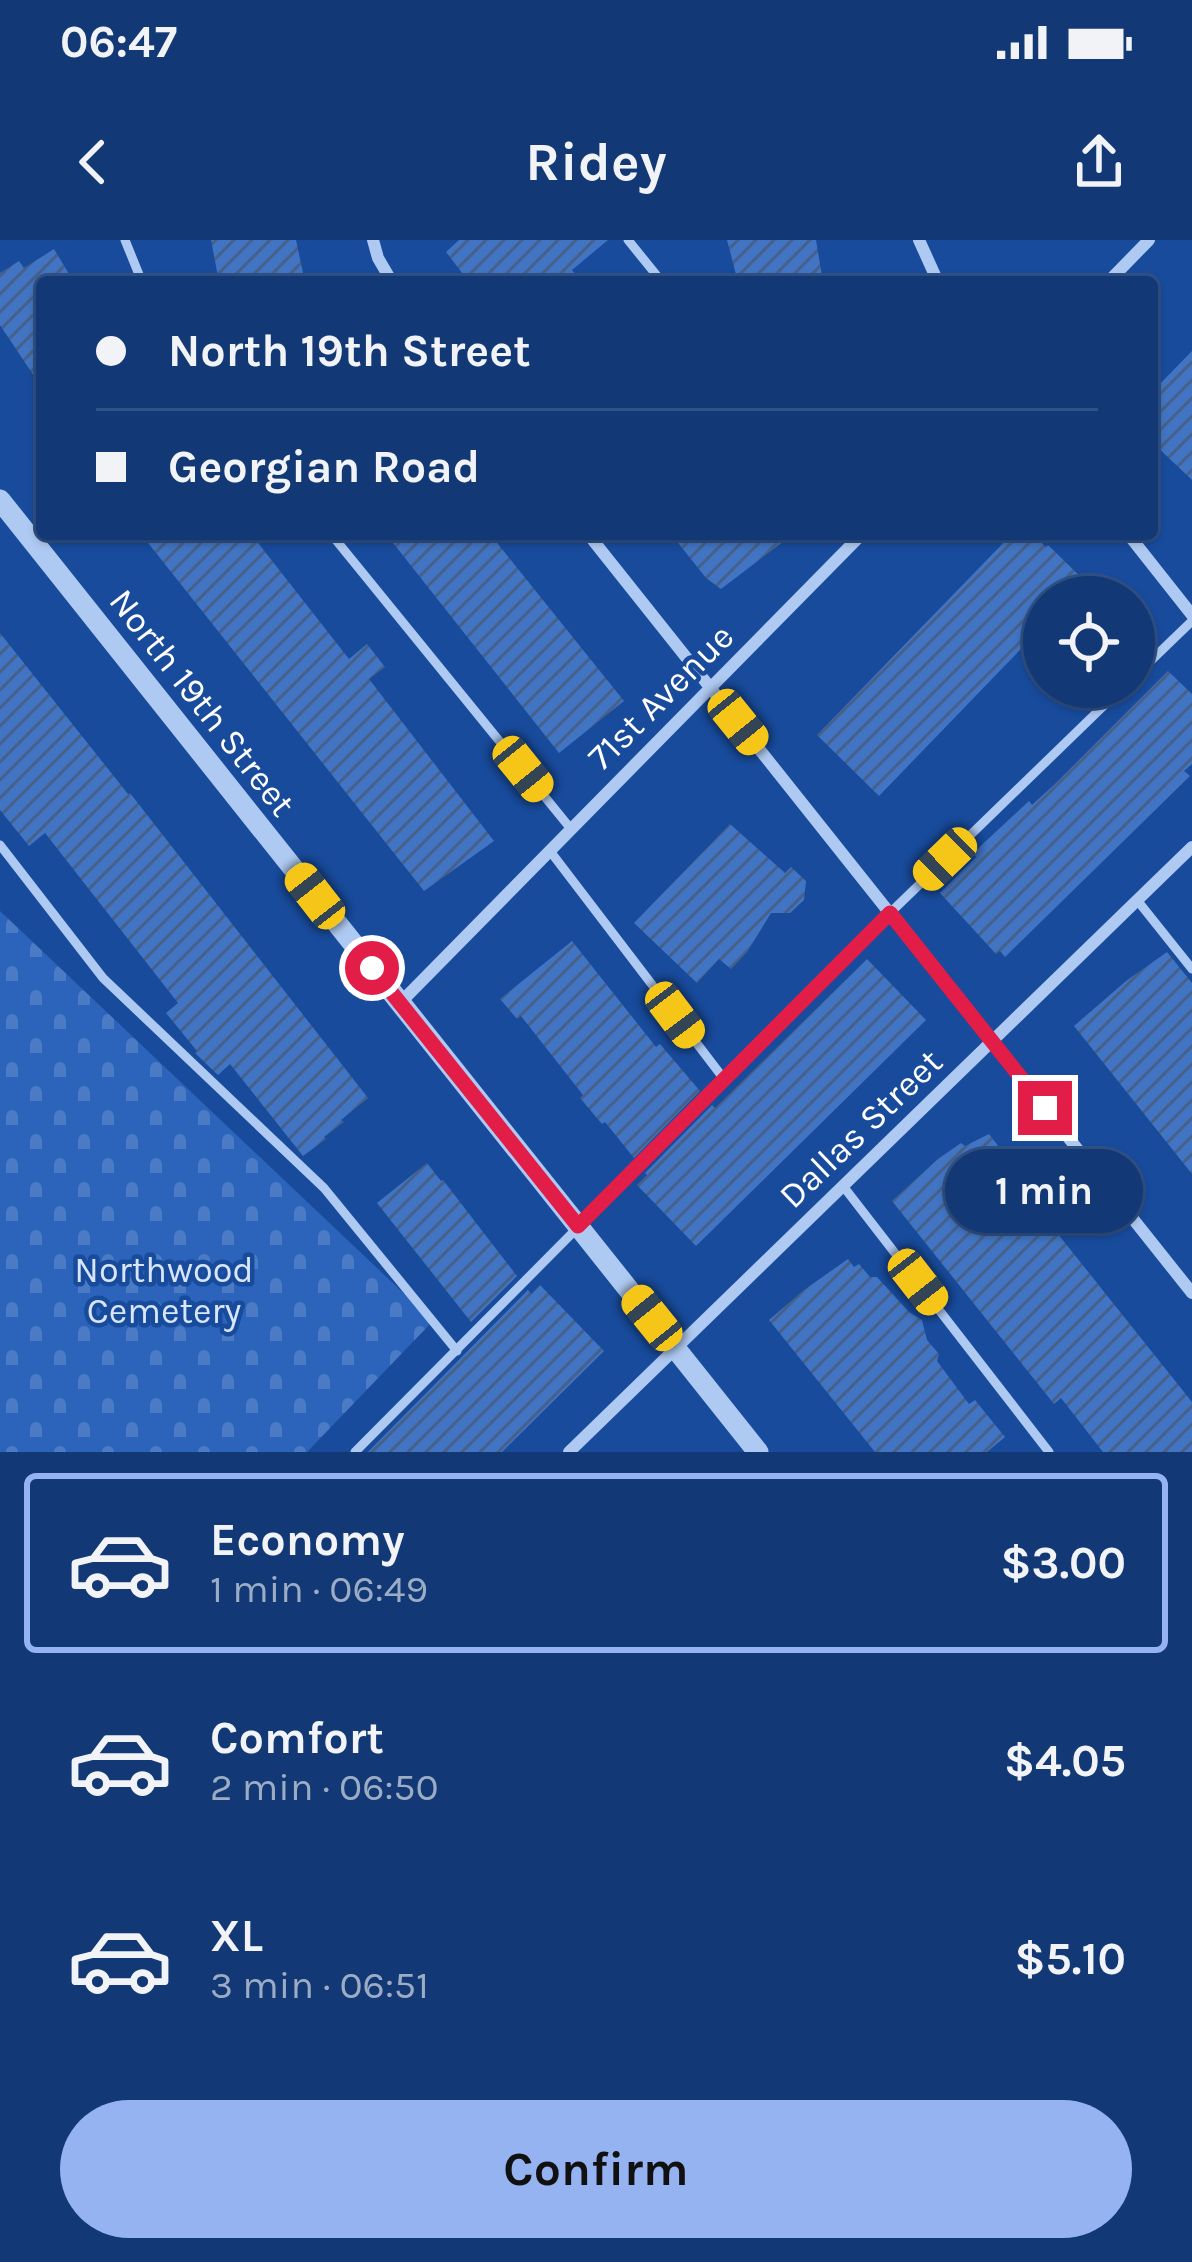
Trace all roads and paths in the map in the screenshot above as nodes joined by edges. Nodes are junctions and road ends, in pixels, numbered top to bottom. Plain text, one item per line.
1 (125, 240) edge
2 (373, 240) edge
3 (628, 240) edge
4 (920, 240) edge
5 (1149, 240) edge
6 (139, 276) edge
7 (388, 276) edge
8 (657, 276) edge
9 (935, 276) edge
10 (1114, 276) edge
11 (0, 500) edge
12 (336, 540) edge
13 (593, 540) edge
14 (856, 540) edge
15 (1133, 540) edge
16 (1192, 618) edge
17 (1155, 656) edge
18 (710, 687) junction
19 (1102, 708) edge
20 (572, 829) junction
21 (0, 844) edge
22 (1192, 847) edge
23 (550, 851) junction
24 (1137, 900) junction
25 (890, 913) junction
26 (1192, 969) edge
27 (400, 1003) junction
28 (992, 1042) junction
29 (724, 1079) junction
30 (843, 1186) junction
31 (578, 1226) junction
32 (1192, 1293) edge
33 (676, 1349) junction
34 (457, 1351) junction
35 (356, 1452) edge
36 (569, 1452) edge
37 (758, 1452) edge
38 (1049, 1452) edge

1 - 6 lane
2 - 7 street
3 - 8 lane
4 - 9 street
5 - 10 street
11 - 27 street, North 19th Street
12 - 20 lane
13 - 18 street
14 - 18 street, 71st Avenue
15 - 16 street
16 - 17 lane
18 - 20 street, 71st Avenue
18 - 25 street
19 - 25 lane
20 - 23 street, 71st Avenue
21 - 34 lane
22 - 24 street, Dallas Street
23 - 27 street, 71st Avenue
23 - 29 lane
24 - 26 lane
24 - 28 street, Dallas Street
25 - 28 street
25 - 29 lane
27 - 31 street, North 19th Street
28 - 30 street, Dallas Street
28 - 32 street
29 - 31 lane
30 - 33 street, Dallas Street
30 - 38 lane
31 - 33 street, North 19th Street
31 - 34 lane
33 - 36 street, Dallas Street
33 - 37 street, North 19th Street
34 - 35 lane

